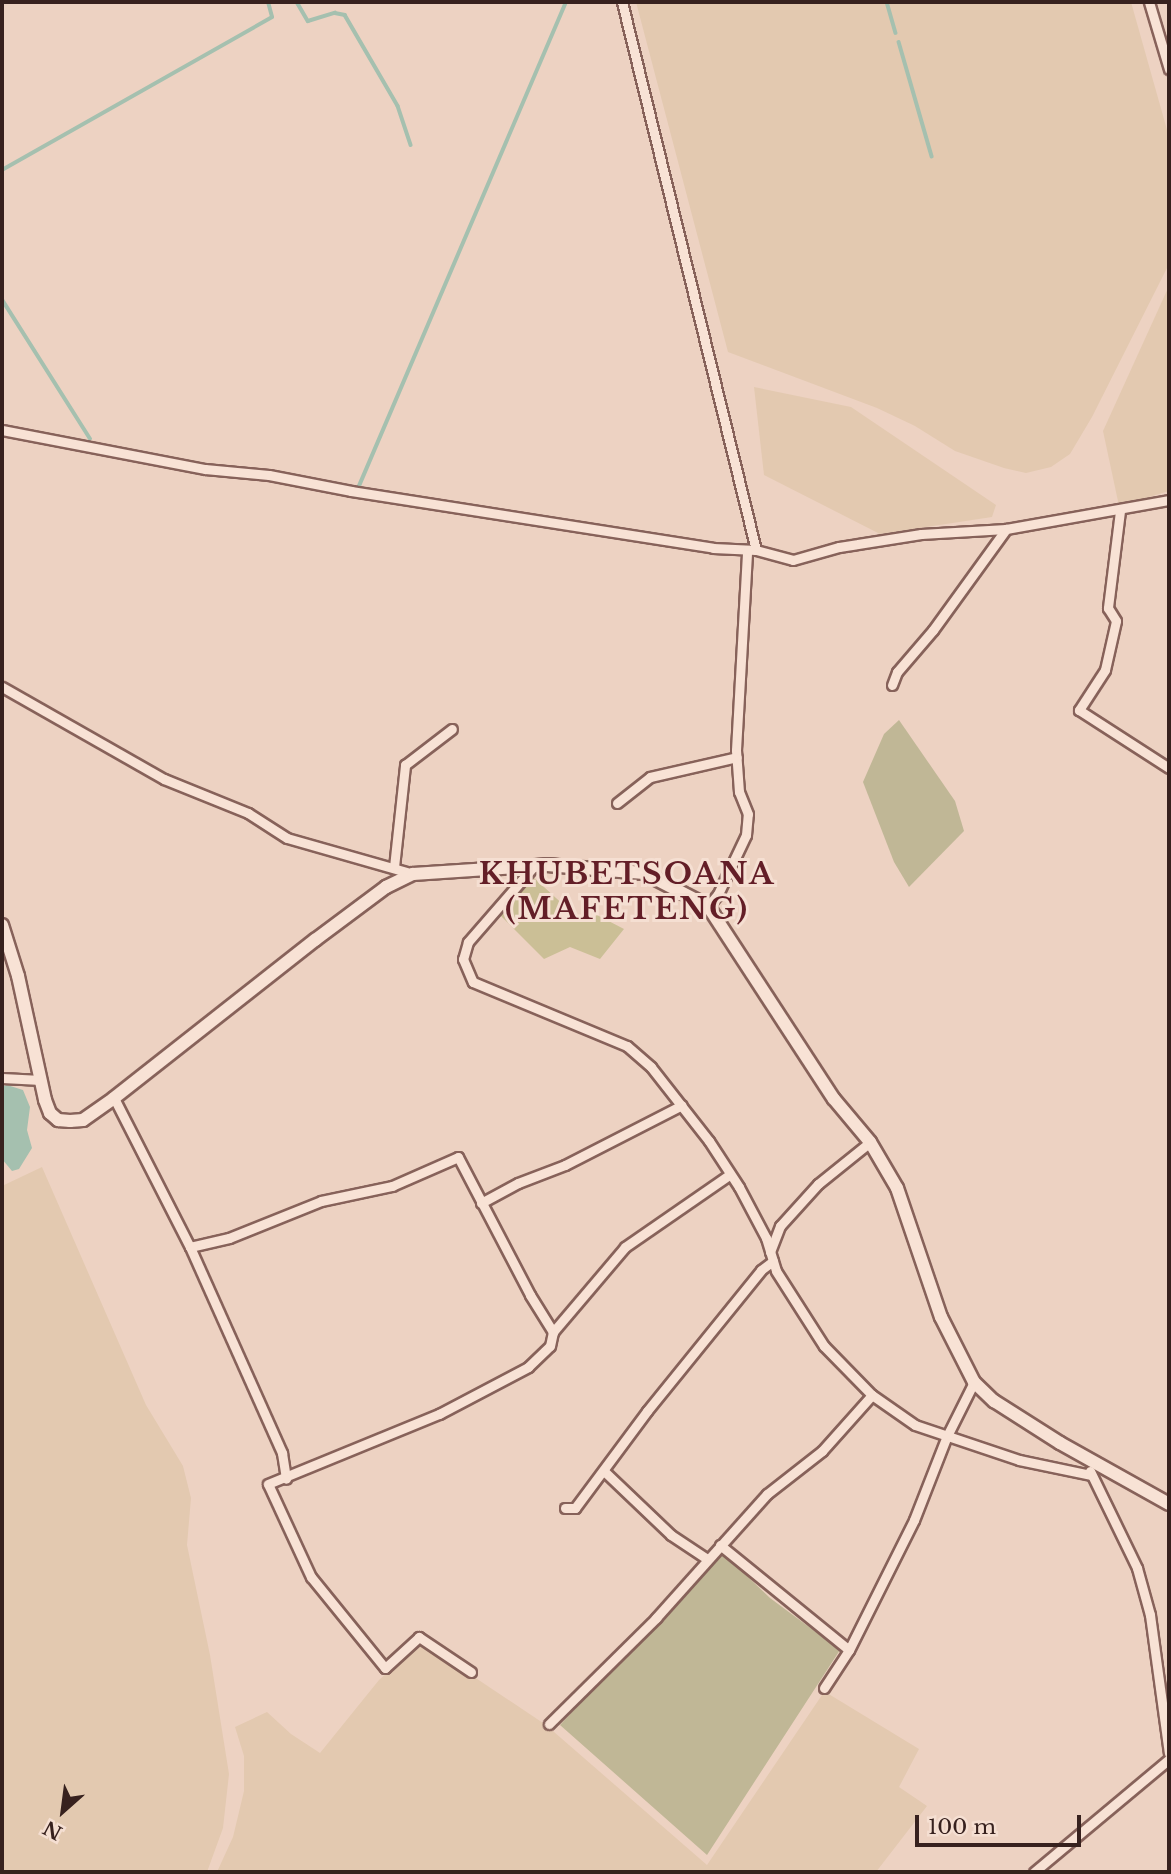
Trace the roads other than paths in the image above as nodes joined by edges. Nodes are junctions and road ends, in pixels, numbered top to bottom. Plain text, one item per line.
1 (622, 2) edge
2 (1149, 2) edge
3 (1169, 69) edge
4 (2, 430) edge
5 (1169, 500) edge
6 (1120, 511) junction
7 (1006, 529) junction
8 (752, 551) junction
9 (892, 685) dead end
10 (2, 687) edge
11 (452, 729) dead end
12 (737, 757) junction
13 (1169, 768) edge
14 (617, 803) dead end
15 (534, 866) junction
16 (394, 867) junction
17 (413, 874) junction
18 (708, 906) junction
19 (2, 925) edge
20 (2, 1079) edge
21 (41, 1080) junction
22 (114, 1098) junction
23 (682, 1105) junction
24 (870, 1142) junction
25 (729, 1175) junction
26 (481, 1203) junction
27 (190, 1247) junction
28 (771, 1256) junction
29 (553, 1332) junction
30 (974, 1382) junction
31 (872, 1395) junction
32 (947, 1436) junction
33 (1087, 1458) junction
34 (604, 1472) junction
35 (1091, 1475) junction
36 (286, 1479) junction
37 (1169, 1504) edge
38 (565, 1508) dead end
39 (720, 1545) junction
40 (707, 1559) junction
41 (849, 1650) junction
42 (471, 1672) dead end
43 (824, 1688) dead end
44 (549, 1724) dead end
45 (1169, 1753) edge
46 (1169, 1759) edge
47 (1034, 1872) edge

1 - 8 street
2 - 3 street
4 - 8 street
5 - 6 street
6 - 7 street
6 - 13 street
7 - 8 street
7 - 9 street
8 - 12 street
10 - 16 street
11 - 16 street
12 - 14 street
12 - 18 street
15 - 17 street
15 - 18 street
15 - 23 street
16 - 17 street
17 - 22 street
18 - 24 street
19 - 21 street
20 - 21 street
21 - 22 street
22 - 27 street
23 - 25 street
23 - 26 street
24 - 28 street
24 - 30 street
25 - 28 street
25 - 29 street
26 - 27 street
26 - 29 street
27 - 36 street
28 - 31 street
28 - 34 street
29 - 36 street
30 - 32 street
30 - 33 street
31 - 32 street
31 - 39 street
32 - 35 street
32 - 41 street
33 - 35 street
33 - 37 street
34 - 38 street
34 - 40 street
35 - 45 street
36 - 42 street
39 - 40 street
39 - 41 street
40 - 44 street
41 - 43 street
46 - 47 street

